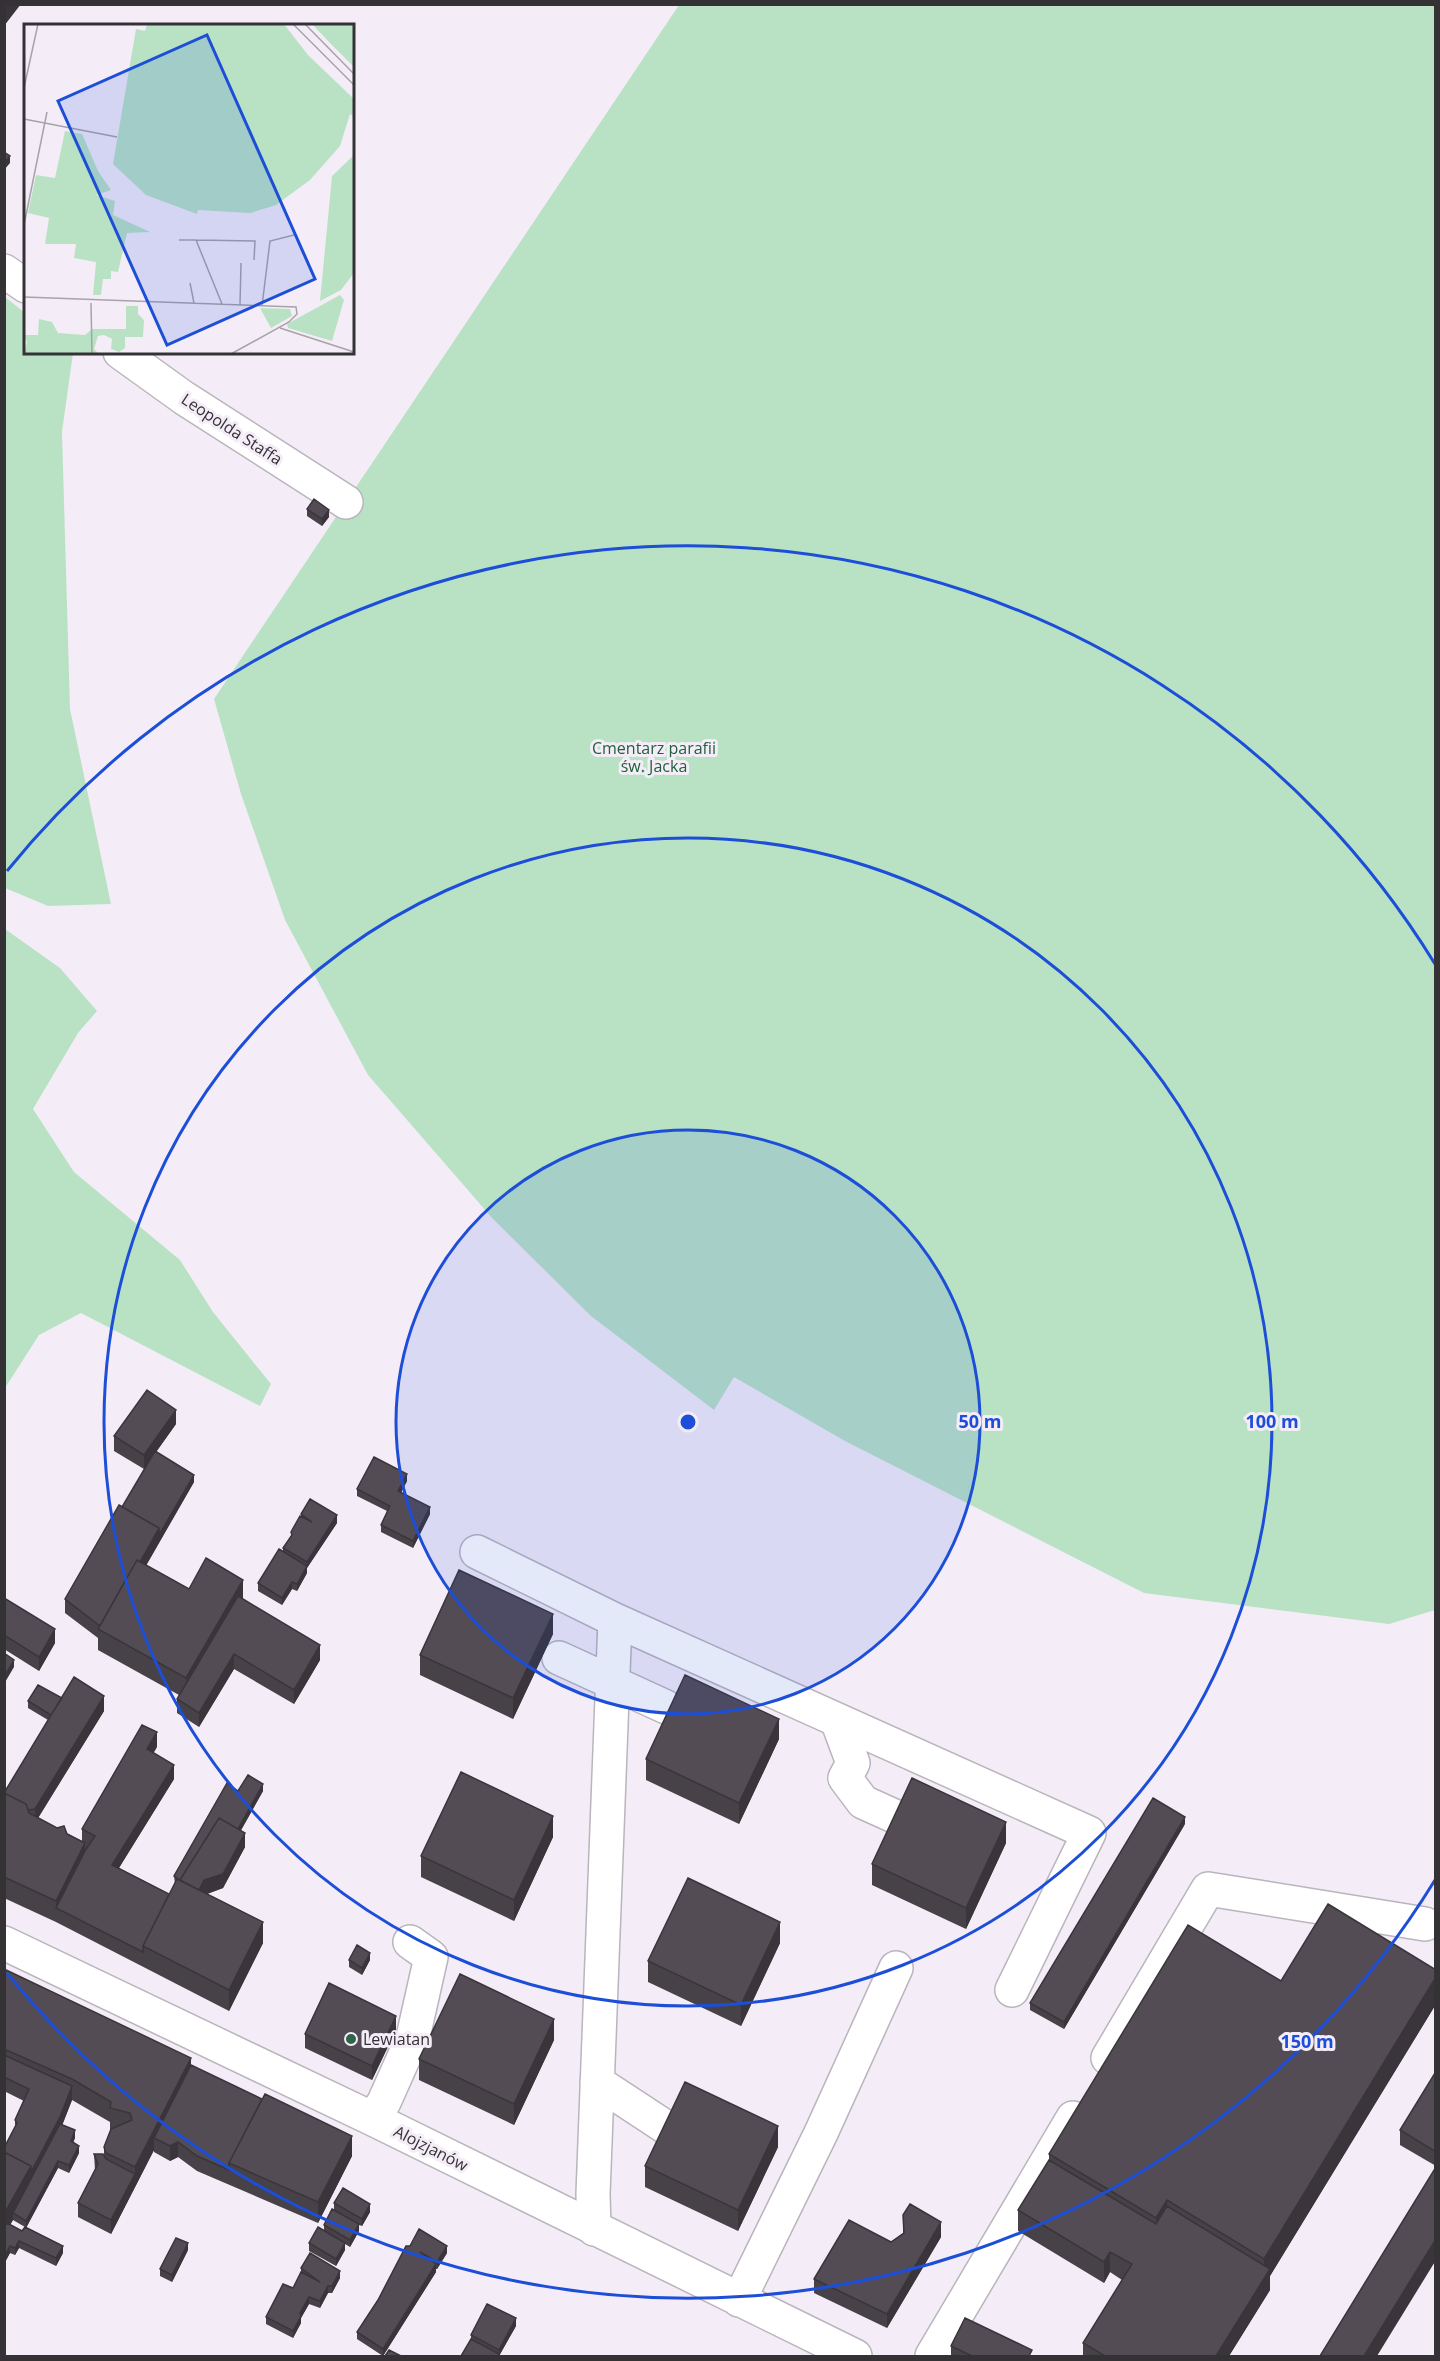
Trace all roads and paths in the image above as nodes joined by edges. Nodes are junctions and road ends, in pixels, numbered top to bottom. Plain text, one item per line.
1 (4, 271) edge
2 (24, 285) edge
3 (123, 354) edge
4 (346, 502) dead end
5 (477, 1551) dead end
6 (615, 1620) junction
7 (559, 1658) dead end
8 (613, 1684) junction
9 (666, 1707) dead end
10 (837, 1720) junction
11 (894, 1816) edge
12 (1425, 1924) dead end
13 (410, 1942) dead end
14 (4, 1943) edge
15 (896, 1968) dead end
16 (1012, 1990) dead end
17 (597, 2082) junction
18 (373, 2119) junction
19 (667, 2128) edge
20 (594, 2229) junction
21 (739, 2300) junction
22 (855, 2356) edge
23 (932, 2356) edge

1 - 2 street
3 - 4 street, Leopolda Staffa
5 - 6 street
6 - 8 street
6 - 10 street
7 - 8 street
8 - 9 street
8 - 17 street
10 - 11 street
10 - 16 street
12 - 23 street
13 - 18 street
14 - 18 street, Alojzjanów
15 - 21 street
17 - 19 street
17 - 20 street
18 - 20 street, Alojzjanów
20 - 21 street, Alojzjanów
21 - 22 street, Alojzjanów

